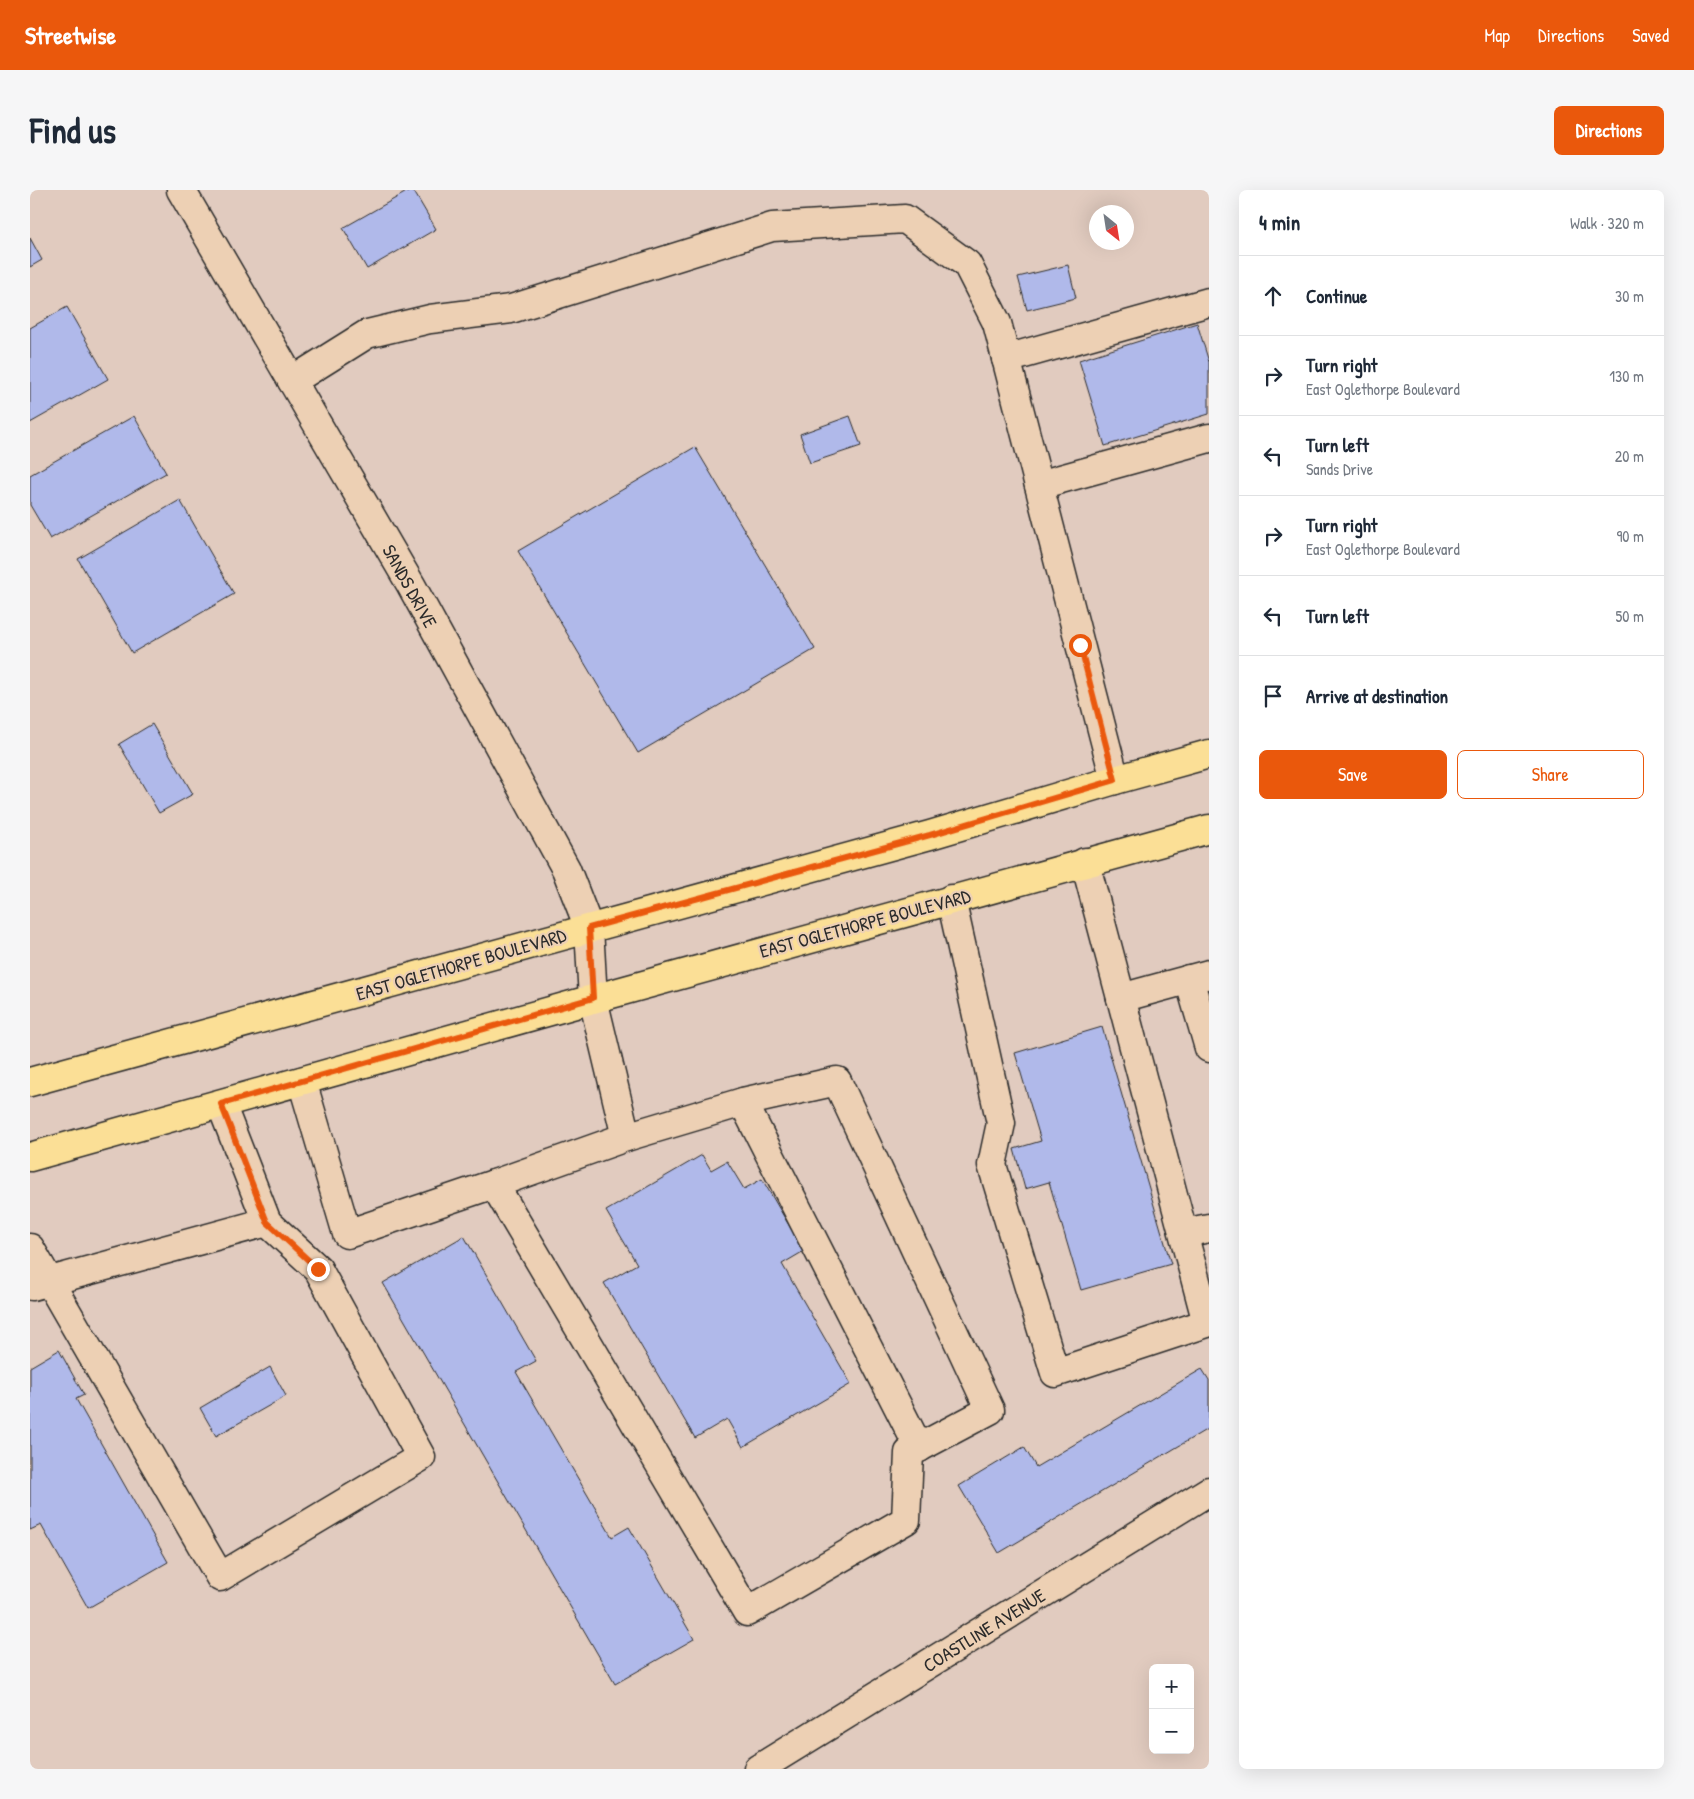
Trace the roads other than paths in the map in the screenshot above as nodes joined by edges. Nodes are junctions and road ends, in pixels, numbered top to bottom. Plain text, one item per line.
1 (181, 190) edge
2 (1209, 302) edge
3 (1006, 359) junction
4 (292, 381) junction
5 (1209, 438) edge
6 (1039, 485) junction
7 (1209, 754) edge
8 (1115, 780) junction
9 (1209, 829) edge
10 (1085, 862) junction
11 (951, 899) junction
12 (589, 928) junction
13 (1199, 976) edge
14 (593, 998) junction
15 (1121, 998) junction
16 (1209, 1048) edge
17 (302, 1081) junction
18 (30, 1082) edge
19 (743, 1102) junction
20 (221, 1104) junction
21 (626, 1136) junction
22 (30, 1157) edge
23 (494, 1184) junction
24 (267, 1222) junction
25 (1196, 1231) edge
26 (30, 1248) edge
27 (40, 1283) edge
28 (919, 1448) junction
29 (1209, 1491) edge
30 (758, 1769) edge

1 - 4 street, SANDS DRIVE
2 - 3 street
3 - 4 street
3 - 6 street
4 - 12 street, SANDS DRIVE
5 - 6 street
6 - 8 street
7 - 8 main road, EAST OGLETHORPE BOULEVARD
8 - 12 main road, EAST OGLETHORPE BOULEVARD
9 - 10 main road, EAST OGLETHORPE BOULEVARD
10 - 11 main road, EAST OGLETHORPE BOULEVARD
10 - 15 street
11 - 14 main road, EAST OGLETHORPE BOULEVARD
11 - 25 street
12 - 14 street, SANDS DRIVE
12 - 18 main road, EAST OGLETHORPE BOULEVARD
13 - 15 street
13 - 16 street
14 - 17 main road, EAST OGLETHORPE BOULEVARD
14 - 21 street, SANDS DRIVE
15 - 25 street
17 - 20 main road, EAST OGLETHORPE BOULEVARD
17 - 23 street
19 - 21 street
19 - 28 street
19 - 28 street
20 - 22 main road, EAST OGLETHORPE BOULEVARD
20 - 24 street
21 - 23 street
23 - 28 street
24 - 27 street
24 - 27 street
26 - 27 street
29 - 30 street, COASTLINE AVENUE

